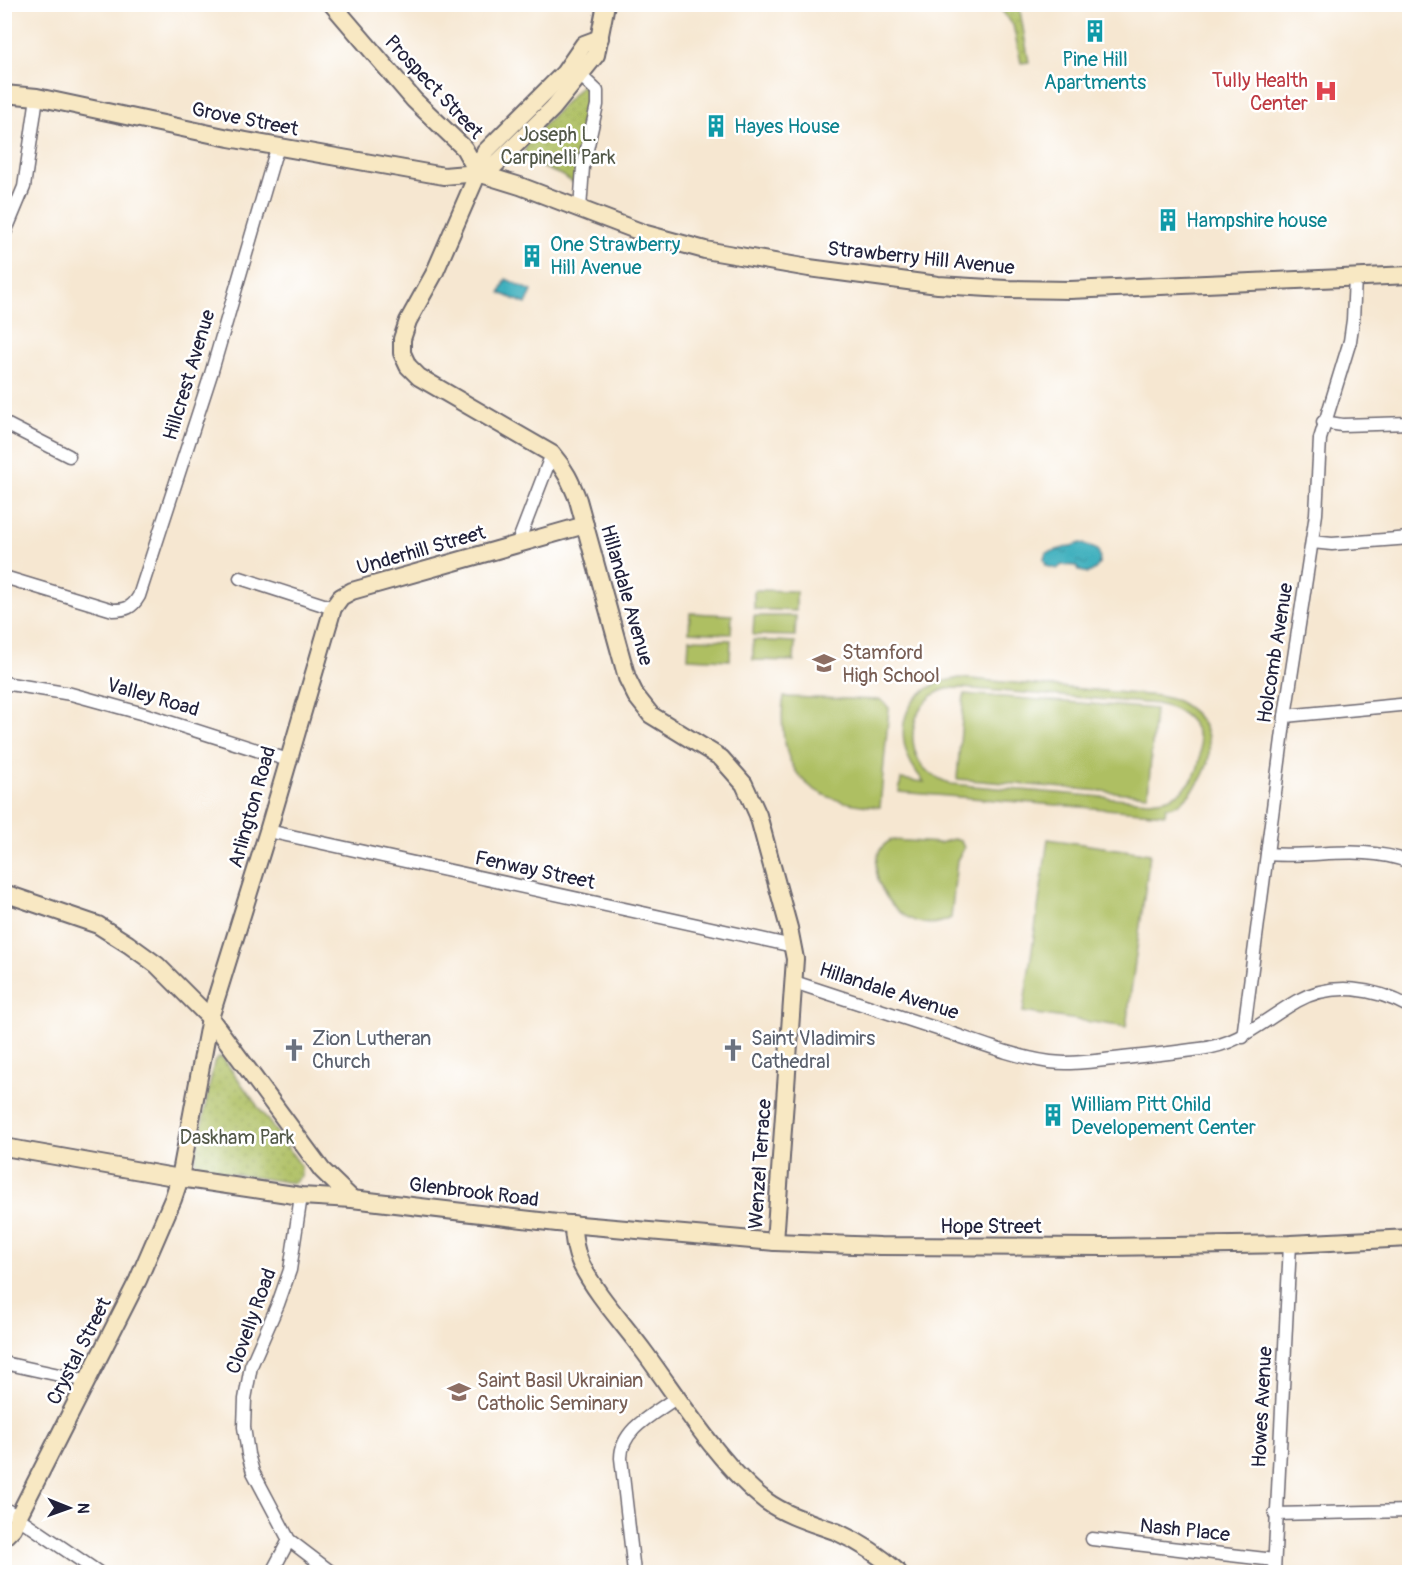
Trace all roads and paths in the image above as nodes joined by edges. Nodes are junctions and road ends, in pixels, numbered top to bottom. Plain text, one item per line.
1 (332, 4) edge
2 (606, 4) edge
3 (600, 38) junction
4 (580, 75) junction
5 (4, 94) edge
6 (37, 97) junction
7 (279, 147) junction
8 (478, 173) junction
9 (579, 209) junction
10 (4, 235) edge
11 (1410, 275) edge
12 (1355, 278) junction
13 (1323, 422) junction
14 (4, 423) edge
15 (1410, 423) edge
16 (552, 454) junction
17 (69, 456) dead end
18 (585, 525) junction
19 (1410, 538) edge
20 (1312, 542) junction
21 (517, 545) junction
22 (4, 577) edge
23 (240, 578) dead end
24 (333, 608) junction
25 (4, 683) edge
26 (1410, 704) edge
27 (1285, 716) junction
28 (288, 759) junction
29 (268, 831) junction
30 (1267, 854) junction
31 (1410, 862) edge
32 (4, 893) edge
33 (793, 946) junction
34 (794, 982) junction
35 (1410, 1007) edge
36 (210, 1018) junction
37 (1243, 1037) junction
38 (4, 1147) edge
39 (180, 1178) junction
40 (302, 1196) junction
41 (352, 1199) junction
42 (573, 1224) junction
43 (1410, 1238) edge
44 (775, 1242) junction
45 (1290, 1244) junction
46 (4, 1363) edge
47 (87, 1381) junction
48 (677, 1397) junction
49 (1410, 1511) edge
50 (11, 1512) edge
51 (1275, 1514) junction
52 (4, 1536) edge
53 (289, 1539) junction
54 (1092, 1539) dead end
55 (1274, 1566) edge
56 (98, 1572) edge
57 (272, 1572) edge
58 (331, 1572) edge
59 (634, 1572) edge
60 (898, 1572) edge

1 - 8 street, Prospect Street
2 - 3 street
3 - 4 street
3 - 8 street, Hillandale Avenue
4 - 8 street
4 - 9 street
5 - 6 street, Grove Street
6 - 7 street, Grove Street
6 - 10 street
7 - 8 street, Grove Street
7 - 22 street, Hillcrest Avenue
8 - 9 street, Strawberry Hill Avenue
8 - 16 street, Hillandale Avenue
9 - 12 street, Strawberry Hill Avenue
11 - 12 street, Strawberry Hill Avenue
12 - 13 street, Holcomb Avenue
13 - 15 street
13 - 20 street, Holcomb Avenue
14 - 17 street
16 - 18 street, Hillandale Avenue
16 - 21 street
18 - 21 street, Underhill Street
18 - 33 street, Hillandale Avenue
19 - 20 street
20 - 27 street, Holcomb Avenue
21 - 24 street, Underhill Street
23 - 24 street
24 - 28 street, Arlington Road
25 - 28 street, Valley Road
26 - 27 street
27 - 30 street, Holcomb Avenue
28 - 29 street, Arlington Road
29 - 33 street, Fenway Street
29 - 36 street, Arlington Road
30 - 31 street
30 - 37 street, Holcomb Avenue
32 - 36 street
33 - 34 street, Hillandale Avenue
34 - 37 street, Hillandale Avenue
34 - 44 street, Wenzel Terrace
35 - 37 street, Hillandale Avenue
36 - 39 street, Arlington Road
36 - 41 street
38 - 39 street, Glenbrook Road
39 - 40 street, Glenbrook Road
39 - 47 street, Crystal Street
40 - 41 street, Glenbrook Road
40 - 53 street, Clovelly Road
41 - 42 street, Glenbrook Road
42 - 44 street, Hope Street
42 - 48 street
43 - 45 street, Hope Street
44 - 45 street, Hope Street
45 - 51 street, Howes Avenue
46 - 47 street
47 - 50 street, Crystal Street
48 - 59 street
48 - 60 street
49 - 51 street
50 - 52 street, Crystal Street
50 - 56 street
51 - 55 street, Howes Avenue
53 - 57 street
53 - 58 street, Clovelly Road
54 - 55 street, Nash Place

